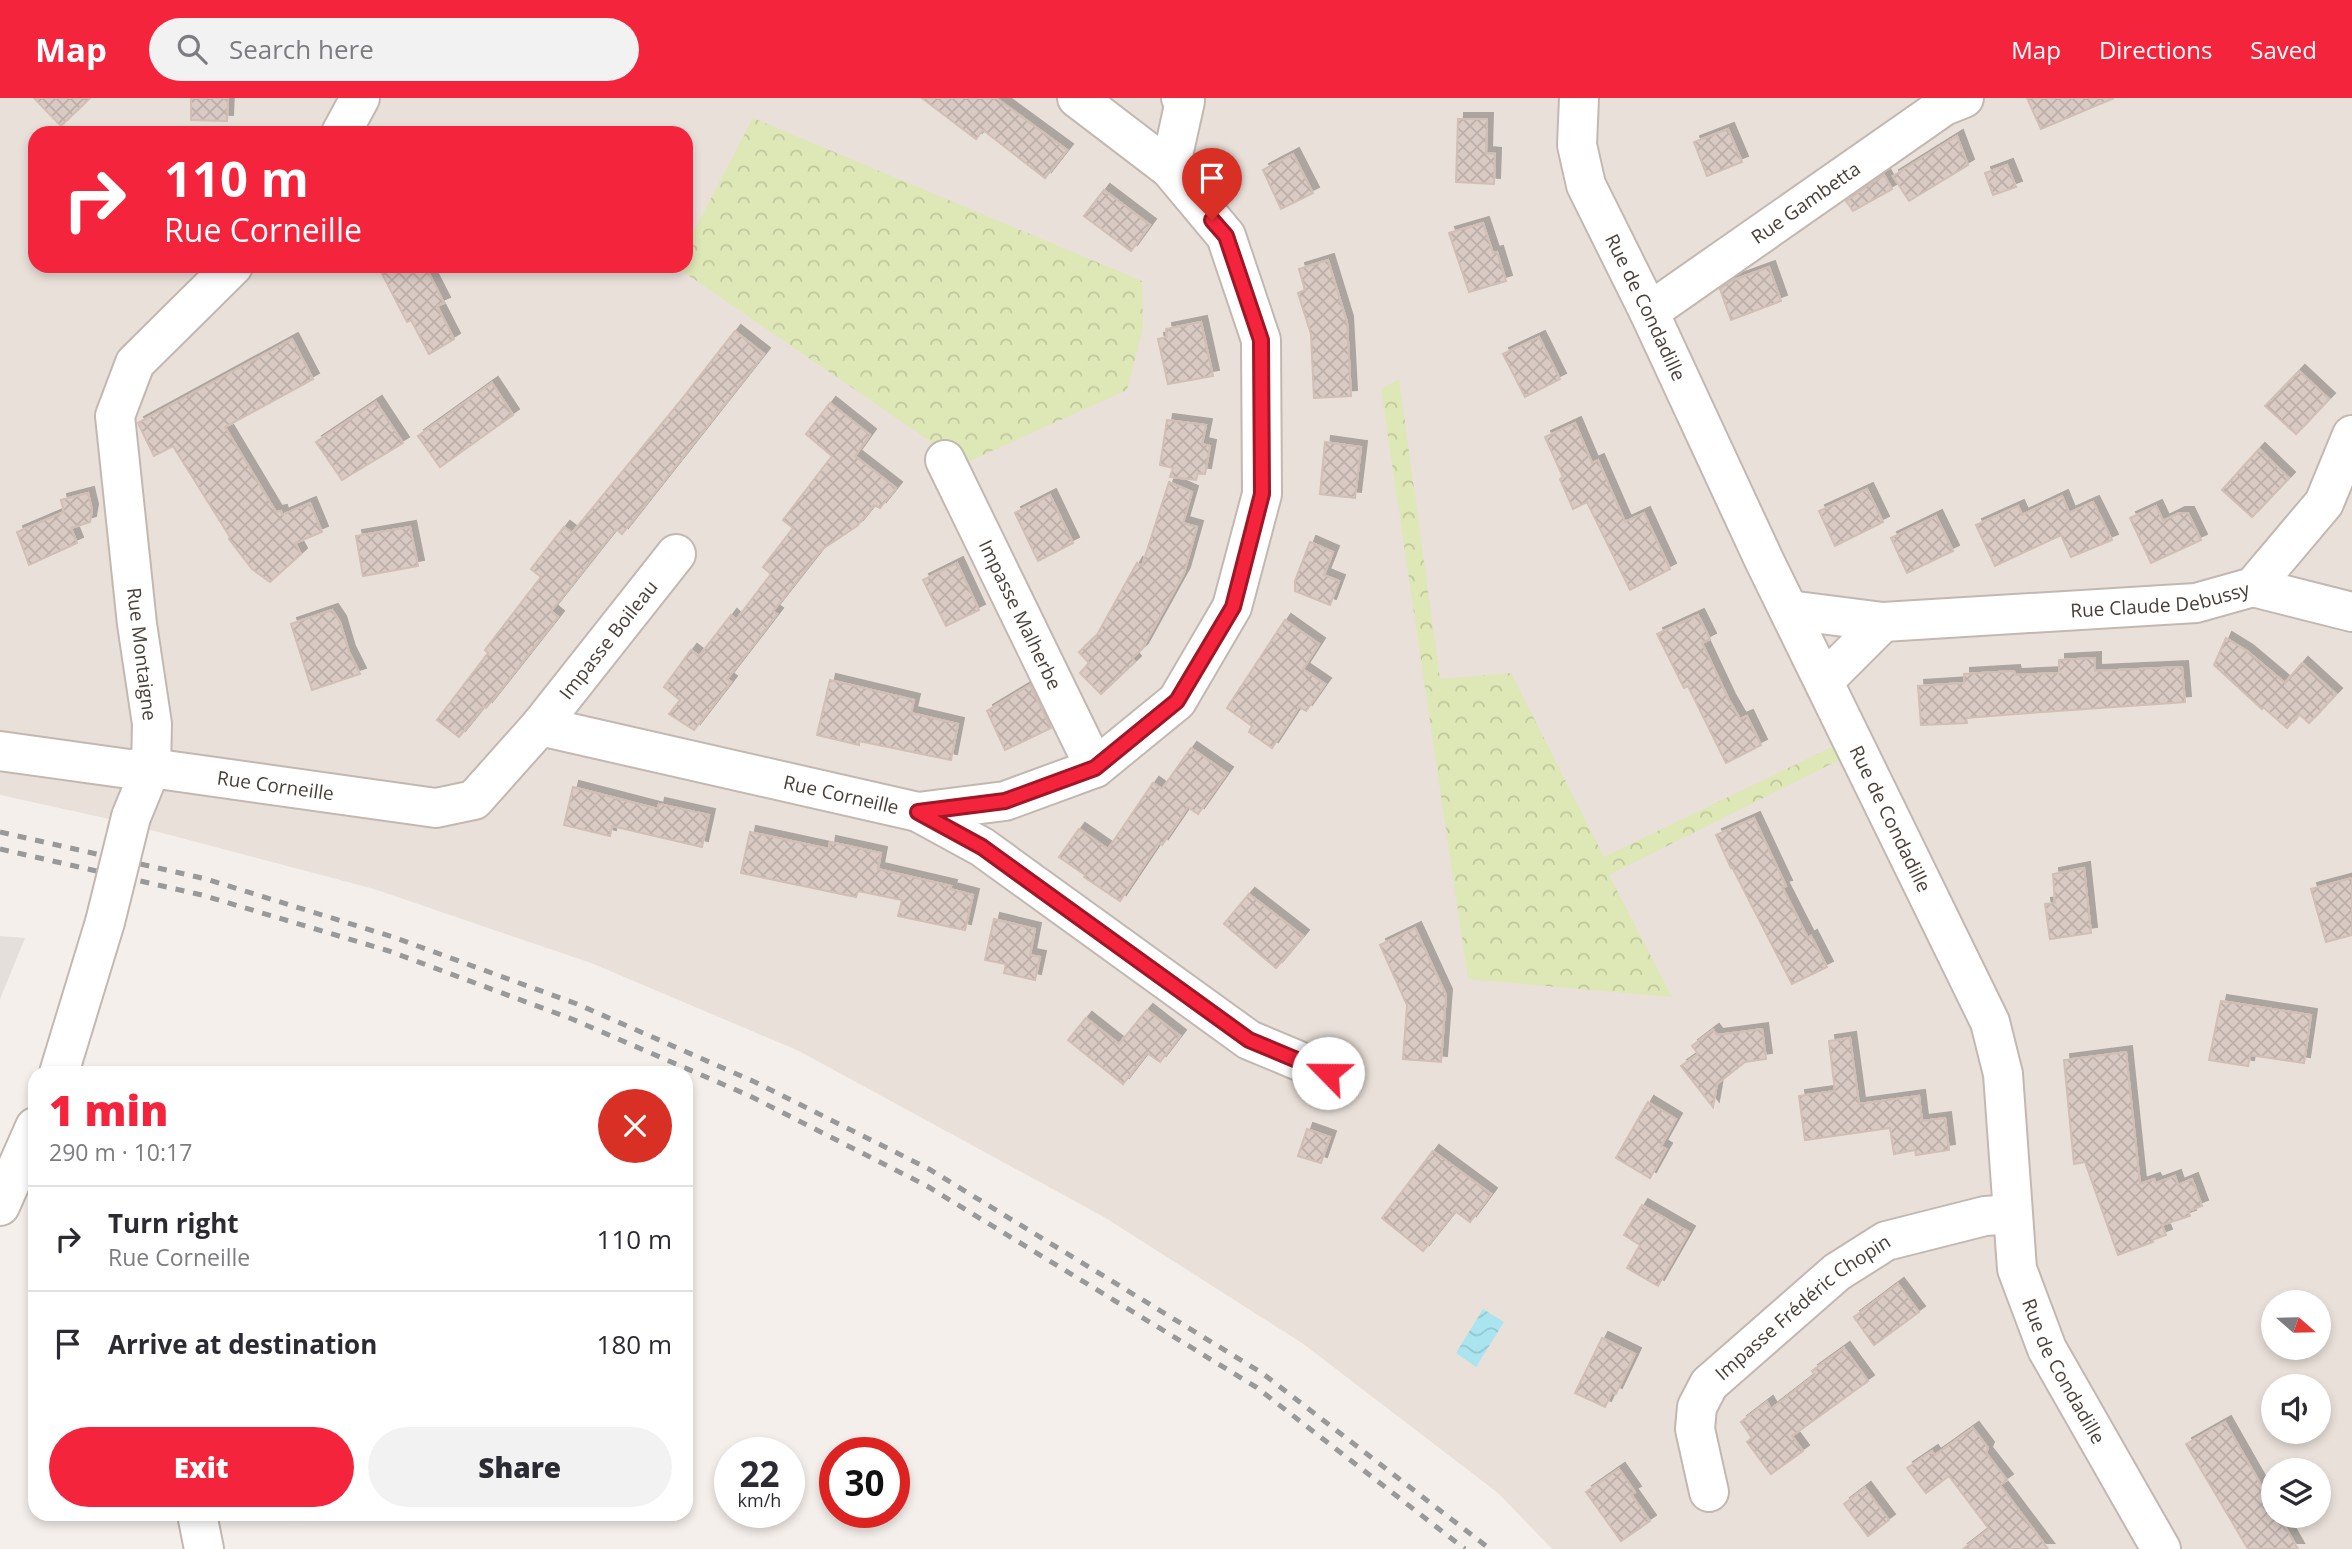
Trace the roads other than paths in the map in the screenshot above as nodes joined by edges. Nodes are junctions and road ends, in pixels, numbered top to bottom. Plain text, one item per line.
1 (360, 98) edge
2 (1077, 98) edge
3 (1181, 98) edge
4 (1579, 98) edge
5 (1964, 98) edge
6 (345, 126) edge
7 (1170, 169) junction
8 (226, 273) edge
9 (1649, 312) junction
10 (2352, 435) edge
11 (945, 460) dead end
12 (2338, 511) edge
13 (676, 554) dead end
14 (2253, 587) junction
15 (1789, 610) junction
16 (2352, 612) edge
17 (1883, 622) junction
18 (1824, 681) junction
19 (540, 726) junction
20 (0, 751) edge
21 (150, 768) junction
22 (1095, 768) junction
23 (918, 812) junction
24 (62, 1066) edge
25 (1328, 1073) dead end
26 (28, 1142) edge
27 (0, 1206) edge
28 (2012, 1214) junction
29 (1709, 1492) dead end
30 (198, 1521) edge
31 (204, 1549) edge
32 (2161, 1549) edge

1 - 6 street
2 - 7 street, Rue Corneille
3 - 7 street
4 - 9 street, Rue de Condadille
5 - 9 street, Rue Gambetta
7 - 22 street, Rue Corneille
8 - 21 street, Rue Montaigne
9 - 15 street, Rue de Condadille
10 - 12 street, Rue Claude Debussy
11 - 22 street, Impasse Malherbe
12 - 14 street, Rue Claude Debussy
13 - 19 street, Impasse Boileau
14 - 16 street
14 - 17 street, Rue Claude Debussy
15 - 17 street, Rue Claude Debussy
15 - 18 street, Rue de Condadille
17 - 18 street
18 - 28 street, Rue de Condadille
19 - 21 street, Rue Corneille
19 - 23 street, Rue Corneille
20 - 21 street, Rue Corneille
21 - 24 street, Rue Montaigne, bridge
22 - 23 street, Rue Corneille
23 - 25 street
26 - 27 street
28 - 29 street, Impasse Frédéric Chopin
28 - 32 street, Rue de Condadille
30 - 31 street

